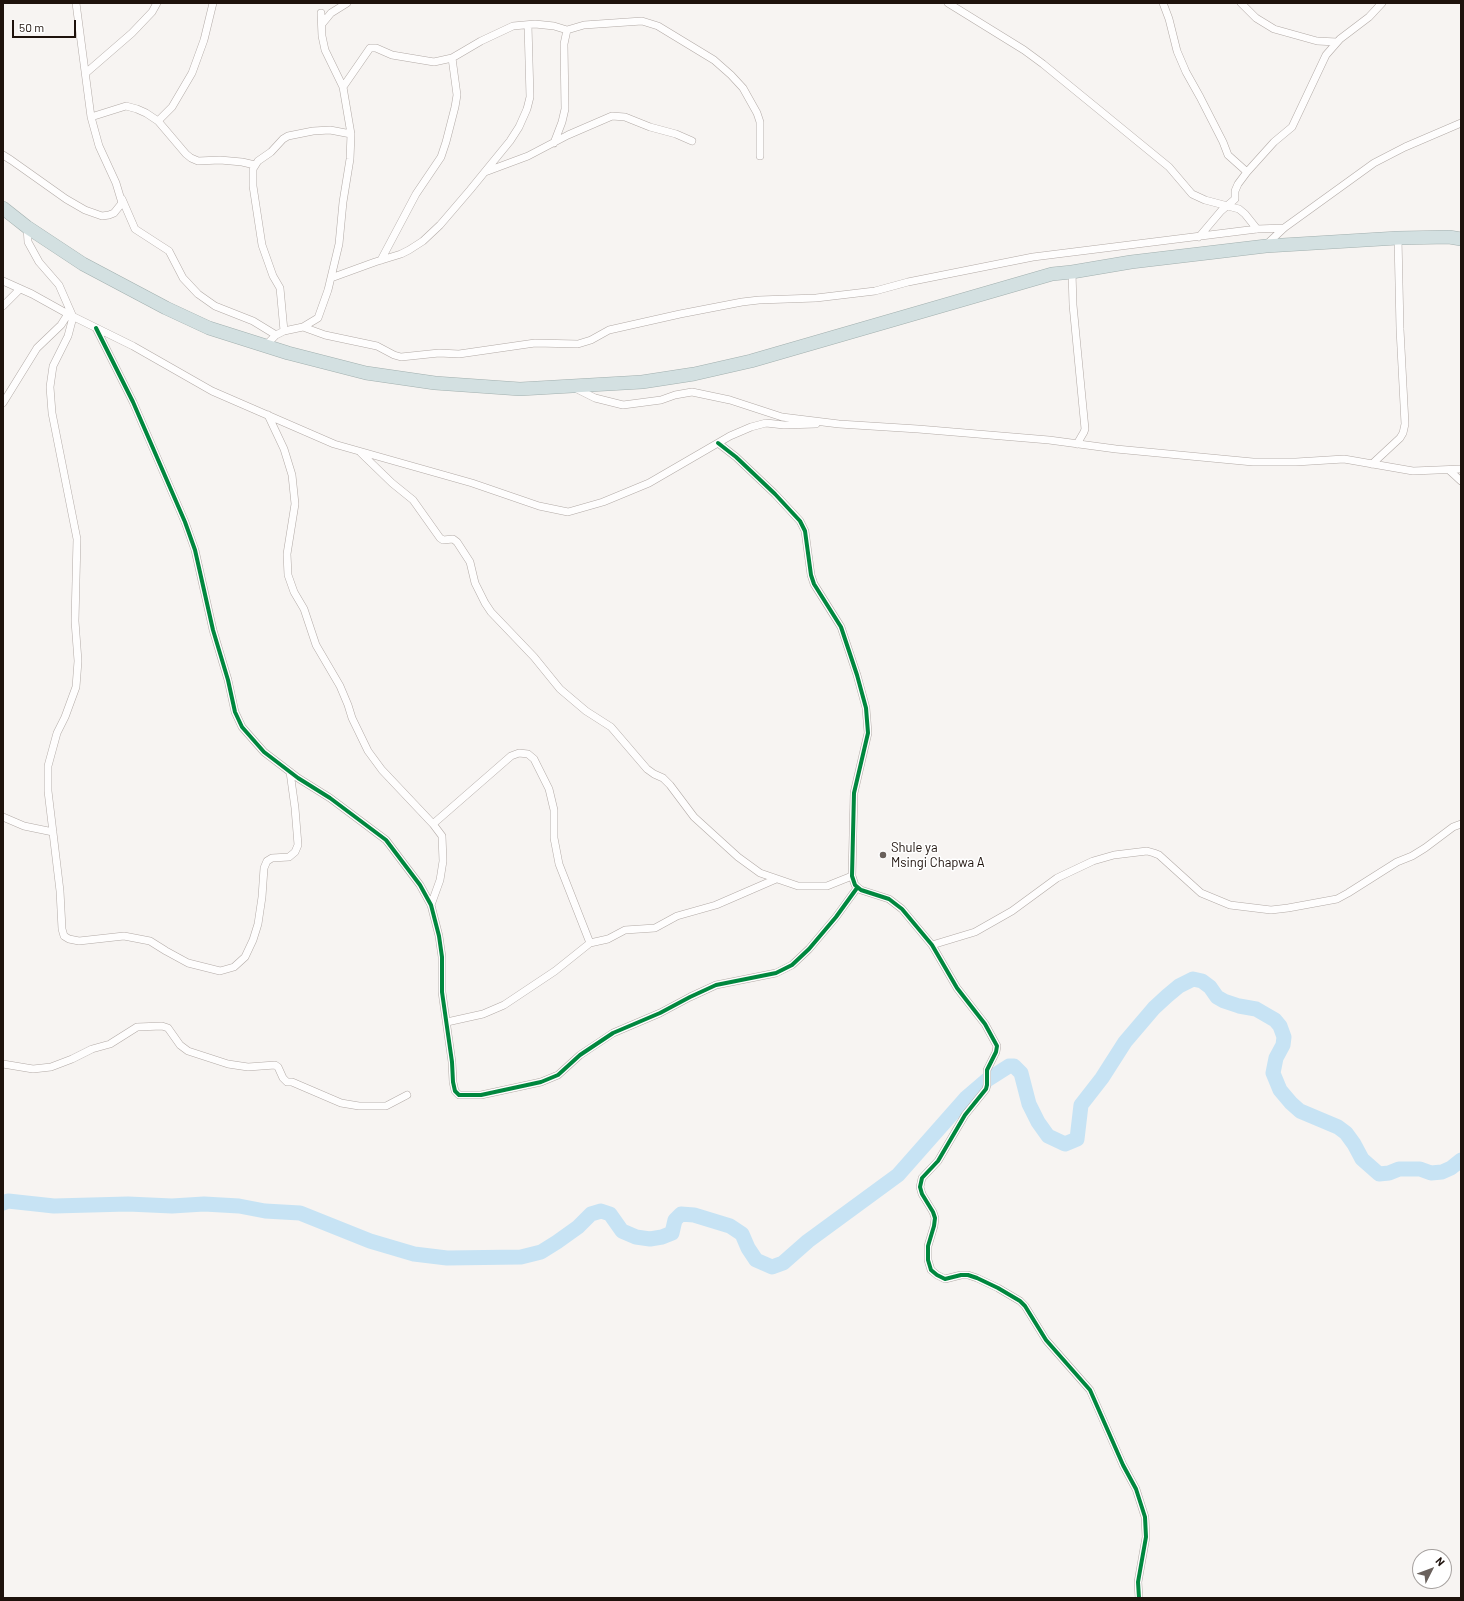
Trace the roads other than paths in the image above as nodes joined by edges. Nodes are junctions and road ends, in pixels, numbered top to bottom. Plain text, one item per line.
1 (76, 3) edge
2 (157, 3) edge
3 (213, 3) edge
4 (347, 3) edge
5 (948, 3) edge
6 (1163, 3) edge
7 (1241, 3) edge
8 (1382, 3) edge
9 (321, 12) dead end
10 (322, 24) junction
11 (528, 25) junction
12 (567, 30) junction
13 (1337, 42) junction
14 (452, 58) junction
15 (87, 72) dead end
16 (343, 87) junction
17 (91, 117) junction
18 (158, 121) junction
19 (1461, 123) edge
20 (351, 134) junction
21 (692, 141) dead end
22 (554, 143) junction
23 (3, 155) edge
24 (760, 156) dead end
25 (255, 165) junction
26 (1247, 172) junction
27 (484, 173) junction
28 (121, 197) junction
29 (1228, 205) junction
30 (3, 208) edge
31 (27, 227) junction
32 (1284, 228) junction
33 (1257, 229) junction
34 (1199, 237) junction
35 (1398, 238) junction
36 (1461, 239) edge
37 (1266, 246) junction
38 (381, 260) junction
39 (1072, 272) junction
40 (331, 278) junction
41 (3, 281) edge
42 (20, 288) junction
43 (3, 306) edge
44 (71, 316) junction
45 (303, 327) junction
46 (96, 328) junction
47 (284, 331) junction
48 (276, 335) junction
49 (265, 346) junction
50 (573, 387) junction
51 (3, 404) edge
52 (268, 415) junction
53 (834, 423) junction
54 (718, 443) junction
55 (1077, 444) junction
56 (359, 451) junction
57 (1372, 464) junction
58 (1461, 469) edge
59 (1449, 470) junction
60 (1460, 479) edge
61 (290, 772) junction
62 (3, 817) edge
63 (433, 824) junction
64 (1461, 824) edge
65 (53, 832) junction
66 (852, 876) junction
67 (776, 879) junction
68 (857, 888) junction
69 (431, 905) junction
70 (590, 944) junction
71 (932, 945) junction
72 (447, 1022) junction
73 (3, 1064) edge
74 (407, 1095) dead end
75 (1139, 1598) edge

1 - 17 street
2 - 15 street
3 - 18 street
4 - 10 street
5 - 29 street
6 - 26 street
7 - 13 street
8 - 13 street
9 - 10 street
10 - 16 street
11 - 12 street
11 - 14 street
11 - 27 street
12 - 22 street
12 - 24 street
13 - 26 street
14 - 16 street
14 - 38 street
16 - 20 street
17 - 18 street
17 - 28 street
18 - 25 street
19 - 32 street
20 - 25 street
20 - 40 street
21 - 22 street
22 - 27 street
23 - 28 street
25 - 47 street
26 - 29 street
27 - 38 street
28 - 48 street
29 - 33 street
29 - 34 street
30 - 31 highway
31 - 44 street
31 - 49 highway
32 - 33 street
32 - 37 street
33 - 34 street
34 - 45 street
35 - 36 highway
35 - 37 highway
35 - 57 street
37 - 39 highway
38 - 40 street
39 - 50 highway
39 - 55 street
40 - 45 street
41 - 42 street
42 - 43 street
42 - 44 street
44 - 46 street
44 - 51 street
44 - 65 street
45 - 47 street
46 - 52 street
46 - 61 street
47 - 48 street
48 - 49 street
49 - 50 highway
50 - 53 street
52 - 56 street
52 - 63 street
53 - 54 street
53 - 55 street
54 - 56 street
54 - 66 street
55 - 57 street
56 - 67 street
57 - 59 street
58 - 59 street
59 - 60 street
61 - 65 street
61 - 69 street
62 - 65 street
63 - 69 street
63 - 70 street
64 - 71 street
66 - 67 street
66 - 68 street
67 - 70 street
68 - 71 street
68 - 72 street
69 - 72 street
70 - 72 street
71 - 75 street
73 - 74 street

